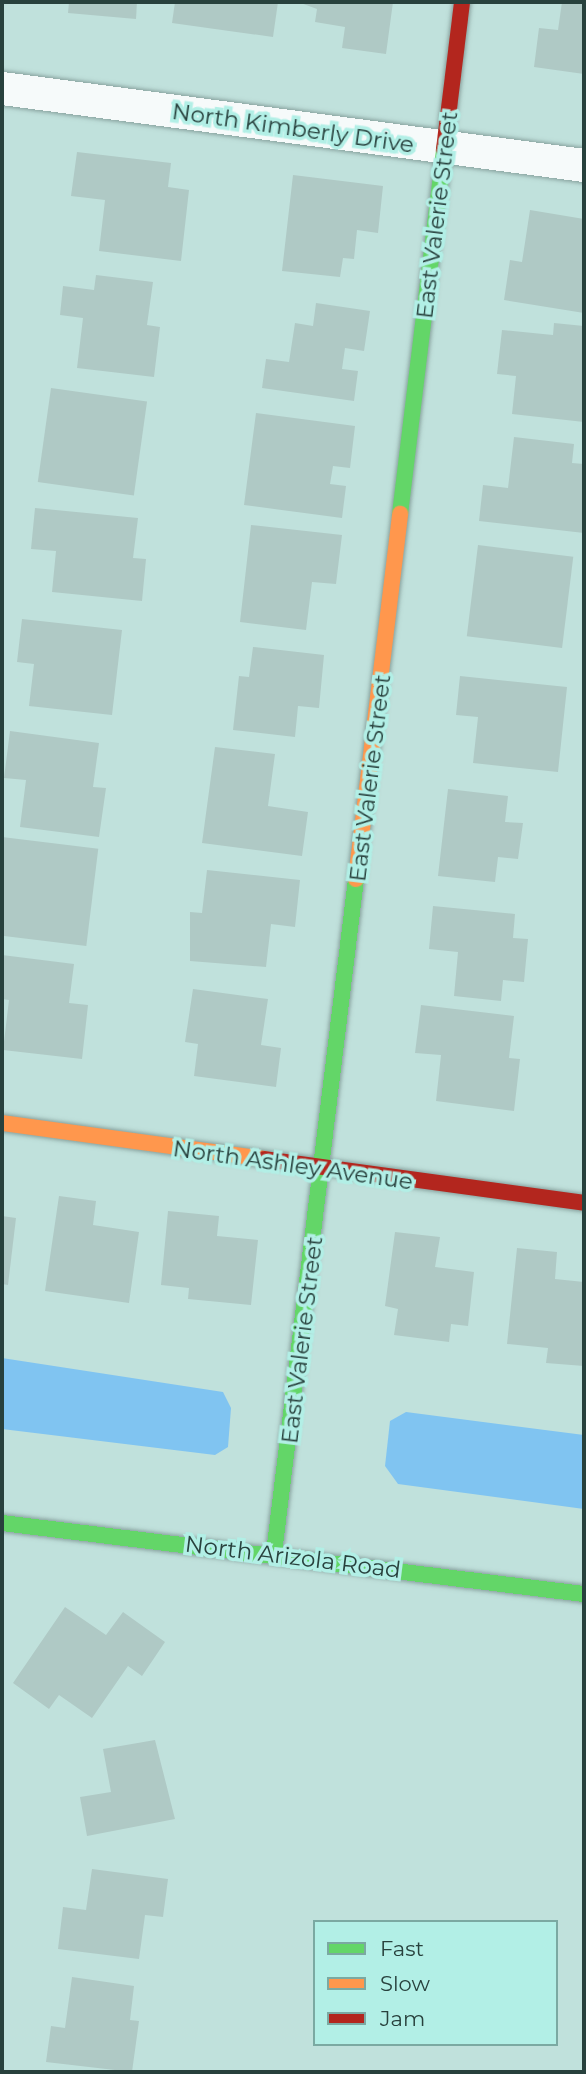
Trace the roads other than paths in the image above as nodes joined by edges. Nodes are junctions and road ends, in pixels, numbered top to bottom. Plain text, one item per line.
1 (462, 2) edge
2 (2, 89) edge
3 (445, 149) junction
4 (584, 164) edge
5 (2, 1123) edge
6 (323, 1170) junction
7 (584, 1203) edge
8 (2, 1523) edge
9 (274, 1553) junction
10 (584, 1594) edge

1 - 3 street, East Valerie Street
2 - 3 street, North Kimberly Drive
3 - 4 street, North Kimberly Drive
3 - 6 street, East Valerie Street
5 - 6 street, North Ashley Avenue
6 - 7 street, North Ashley Avenue
6 - 9 street, East Valerie Street
8 - 9 street, North Arizola Road
9 - 10 street, North Arizola Road

